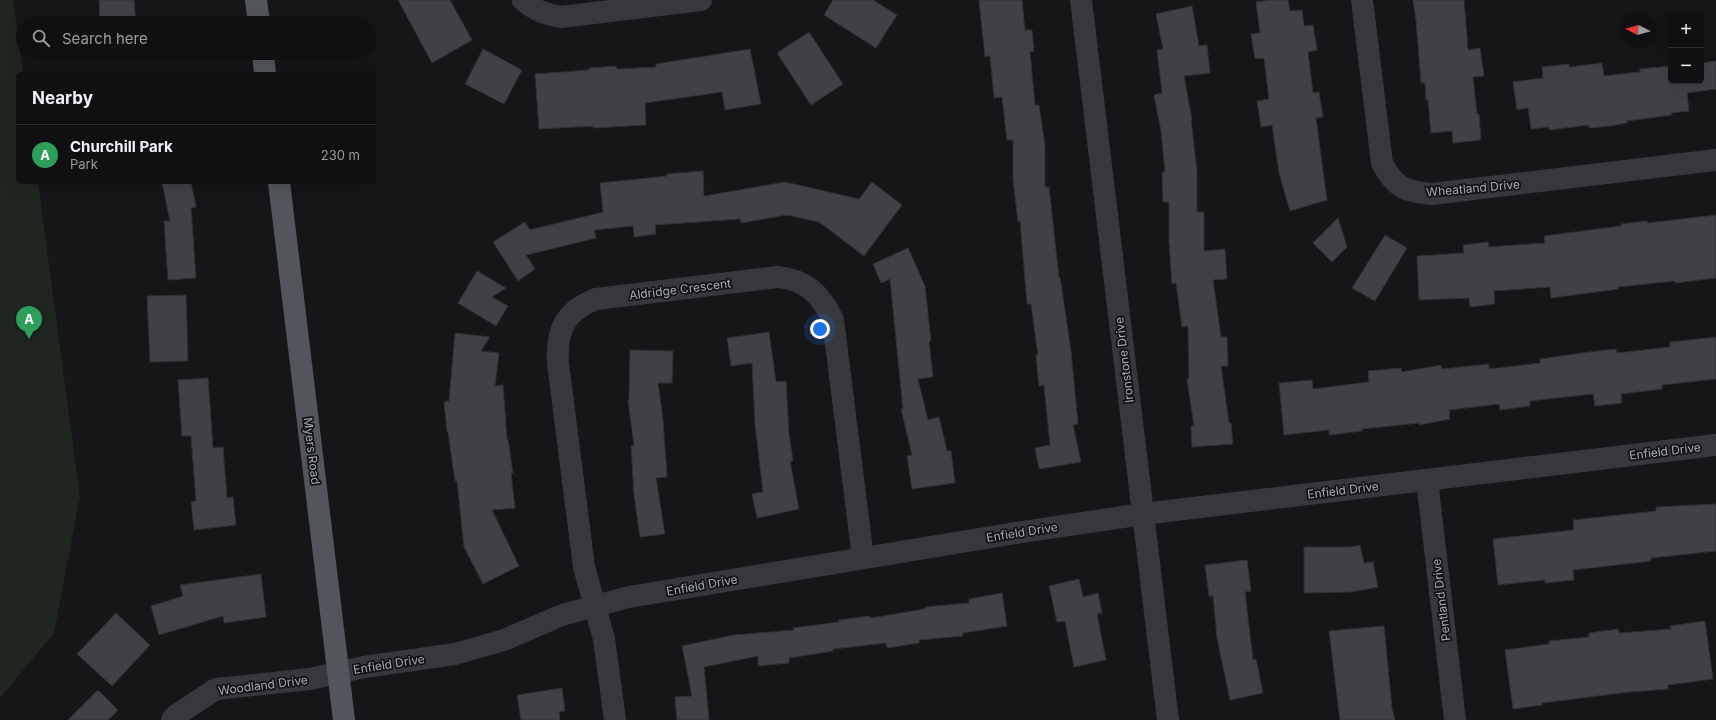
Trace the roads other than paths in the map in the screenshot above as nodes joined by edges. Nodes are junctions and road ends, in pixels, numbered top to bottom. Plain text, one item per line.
1 (256, 0) edge
2 (523, 0) edge
3 (701, 0) edge
4 (1081, 0) edge
5 (1362, 0) edge
6 (258, 16) edge
7 (264, 60) edge
8 (265, 72) edge
9 (1716, 160) edge
10 (279, 184) edge
11 (1716, 445) edge
12 (1426, 480) junction
13 (1143, 514) junction
14 (863, 558) junction
15 (595, 606) junction
16 (338, 672) junction
17 (172, 720) edge
18 (344, 720) edge
19 (615, 720) edge
20 (1168, 720) edge
21 (1455, 720) edge

1 - 6 main road
2 - 3 street
4 - 13 street, Ironstone Drive
5 - 9 street, Wheatland Drive
7 - 8 main road
10 - 16 main road, Myers Road
11 - 12 street, Enfield Drive
12 - 13 street, Enfield Drive
12 - 21 street, Pentland Drive
13 - 14 street, Enfield Drive
13 - 20 street, Ironstone Drive
14 - 15 street, Enfield Drive
14 - 15 street, Aldridge Crescent
15 - 16 street, Enfield Drive
15 - 19 street, Aldridge Crescent
16 - 17 street, Woodland Drive
16 - 18 main road, Myers Road

